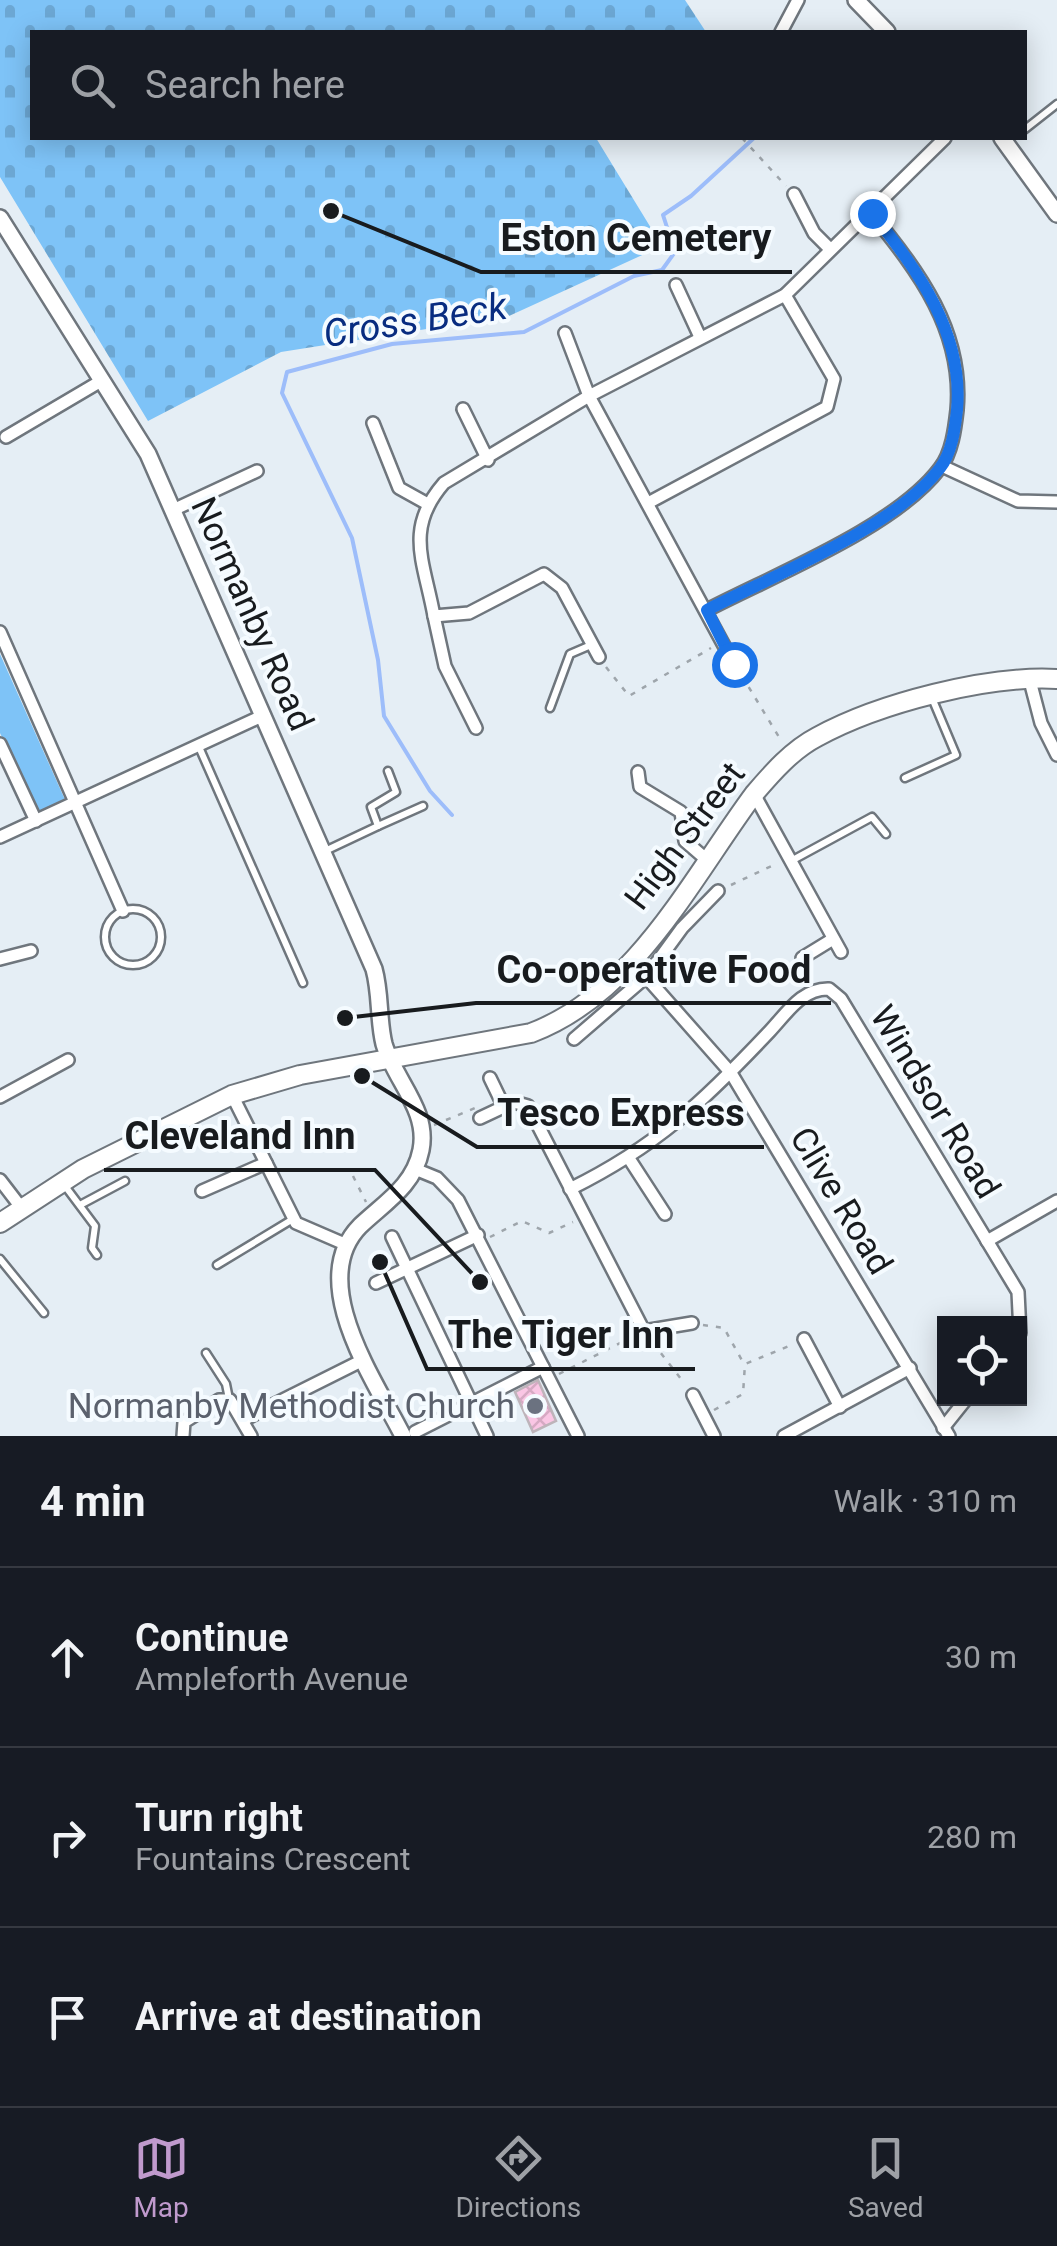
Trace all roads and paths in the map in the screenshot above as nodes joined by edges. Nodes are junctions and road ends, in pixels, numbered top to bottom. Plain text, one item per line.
1 (798, 0) edge
2 (856, 0) edge
3 (782, 30) edge
4 (885, 30) edge
5 (1057, 104) edge
6 (1027, 128) edge
7 (745, 140) edge
8 (944, 140) edge
9 (1009, 140) edge
10 (794, 194) joint
11 (872, 213) junction
12 (1057, 214) edge
13 (0, 218) edge
14 (830, 249) junction
15 (676, 284) dead end
16 (785, 294) junction
17 (565, 333) dead end
18 (700, 337) junction
19 (101, 380) junction
20 (589, 396) junction
21 (463, 409) dead end
22 (373, 423) dead end
23 (6, 437) dead end
24 (488, 460) junction
25 (942, 466) junction
26 (257, 471) dead end
27 (1057, 502) edge
28 (648, 503) junction
29 (426, 504) junction
30 (174, 510) junction
31 (707, 610) junction
32 (434, 616) junction
33 (0, 632) edge
34 (722, 642) junction
35 (593, 645) junction
36 (600, 658) joint
37 (734, 664) joint
38 (1028, 677) junction
39 (1057, 679) edge
40 (932, 696) junction
41 (550, 708) dead end
42 (264, 716) junction
43 (476, 728) dead end
44 (0, 744) edge
45 (198, 746) junction
46 (1057, 755) edge
47 (790, 756) junction
48 (388, 771) dead end
49 (638, 772) dead end
50 (904, 778) dead end
51 (754, 794) junction
52 (75, 802) junction
53 (422, 806) dead end
54 (36, 820) junction
55 (378, 826) junction
56 (886, 834) dead end
57 (0, 837) edge
58 (324, 851) junction
59 (707, 860) junction
60 (789, 860) junction
61 (718, 891) joint
62 (122, 911) junction
63 (833, 940) junction
64 (31, 950) dead end
65 (841, 952) dead end
66 (802, 958) dead end
67 (0, 959) edge
68 (632, 960) junction
69 (647, 976) junction
70 (303, 983) dead end
71 (574, 1039) dead end
72 (391, 1059) junction
73 (68, 1060) dead end
74 (732, 1073) junction
75 (490, 1078) dead end
76 (232, 1096) junction
77 (0, 1097) edge
78 (509, 1105) junction
79 (480, 1118) joint
80 (422, 1132) junction
81 (630, 1160) junction
82 (266, 1163) junction
83 (415, 1168) junction
84 (0, 1180) edge
85 (125, 1180) dead end
86 (62, 1181) junction
87 (570, 1189) junction
88 (202, 1191) dead end
89 (1057, 1201) edge
90 (80, 1205) junction
91 (20, 1206) junction
92 (666, 1214) dead end
93 (584, 1217) junction
94 (294, 1218) junction
95 (0, 1223) edge
96 (392, 1236) dead end
97 (480, 1238) junction
98 (987, 1241) junction
99 (347, 1246) junction
100 (97, 1255) dead end
101 (0, 1259) edge
102 (217, 1265) dead end
103 (406, 1267) junction
104 (376, 1283) dead end
105 (44, 1313) dead end
106 (1019, 1316) edge
107 (692, 1324) joint
108 (644, 1331) junction
109 (804, 1339) joint
110 (206, 1353) dead end
111 (364, 1360) junction
112 (744, 1364) junction
113 (910, 1368) junction
114 (546, 1373) junction
115 (693, 1395) joint
116 (230, 1400) junction
117 (471, 1403) junction
118 (962, 1406) edge
119 (840, 1407) junction
120 (704, 1416) junction
121 (243, 1420) junction
122 (946, 1432) edge
123 (409, 1434) edge
124 (183, 1436) edge
125 (251, 1436) edge
126 (487, 1436) edge
127 (578, 1436) edge
128 (714, 1436) edge
129 (784, 1436) edge

1 - 3 street
2 - 4 street
5 - 6 lane
7 - 10 path
8 - 11 street
9 - 12 street
10 - 14 street
11 - 14 street
11 - 25 street
13 - 19 street, Normanby Road
14 - 16 street
15 - 18 street
16 - 18 street
16 - 28 street
17 - 20 street
18 - 20 street
19 - 23 street
19 - 30 street, Normanby Road
20 - 24 street
20 - 28 street
21 - 24 street
22 - 29 street
24 - 29 street
25 - 27 street
25 - 31 street
26 - 30 street
28 - 31 street
29 - 32 street
30 - 42 street, Normanby Road
31 - 34 street
32 - 35 street
32 - 43 street
33 - 52 street
34 - 36 path
34 - 37 street
35 - 36 street
35 - 41 lane
37 - 47 path
38 - 39 main road, High Street
38 - 40 main road, High Street
38 - 46 street
40 - 47 main road, High Street
40 - 50 lane
42 - 45 street
42 - 58 street, Normanby Road
44 - 54 street
45 - 52 street
45 - 70 lane
47 - 51 main road, High Street
48 - 55 lane
49 - 59 street
51 - 59 main road, High Street
51 - 60 street
52 - 54 street
52 - 62 street
53 - 55 lane
54 - 57 street
55 - 58 lane
56 - 60 lane
58 - 72 street, Normanby Road
59 - 68 main road, High Street
60 - 61 path
60 - 63 street
61 - 69 street
62 - 62 lane
63 - 65 street
63 - 66 street
64 - 67 street
68 - 69 street, Clive Road
68 - 72 main road, High Street
69 - 71 street
69 - 74 street, Clive Road
72 - 76 main road, High Street
72 - 80 street, Normanby Road
73 - 77 street
74 - 81 street, Windsor Road
74 - 98 street, Windsor Road
74 - 113 street, Clive Road
75 - 78 street
76 - 82 street
76 - 86 main road, High Street
78 - 79 street
78 - 87 street
79 - 80 path
80 - 83 street
81 - 87 street, Windsor Road
81 - 92 street
82 - 88 street
82 - 94 street
83 - 97 street
83 - 99 street
84 - 91 street
85 - 90 lane
86 - 90 lane
86 - 91 main road, High Street
87 - 93 street
89 - 98 street
90 - 100 lane
91 - 95 main road, High Street
93 - 97 path
93 - 108 street
94 - 99 street
94 - 102 lane
96 - 103 street
97 - 103 street
97 - 114 street
98 - 106 street, Windsor Road
99 - 111 street
101 - 105 lane
103 - 104 street
103 - 117 street
107 - 108 street
107 - 112 path
108 - 114 path
108 - 115 path
109 - 112 path
109 - 119 street
110 - 116 lane
111 - 121 street
111 - 123 street
112 - 120 path
113 - 119 street
113 - 122 street, Clive Road
114 - 117 street
114 - 127 street
115 - 120 street
116 - 121 street
116 - 124 street
117 - 123 street
117 - 126 street
118 - 122 street
119 - 129 street
120 - 128 street
121 - 125 street

